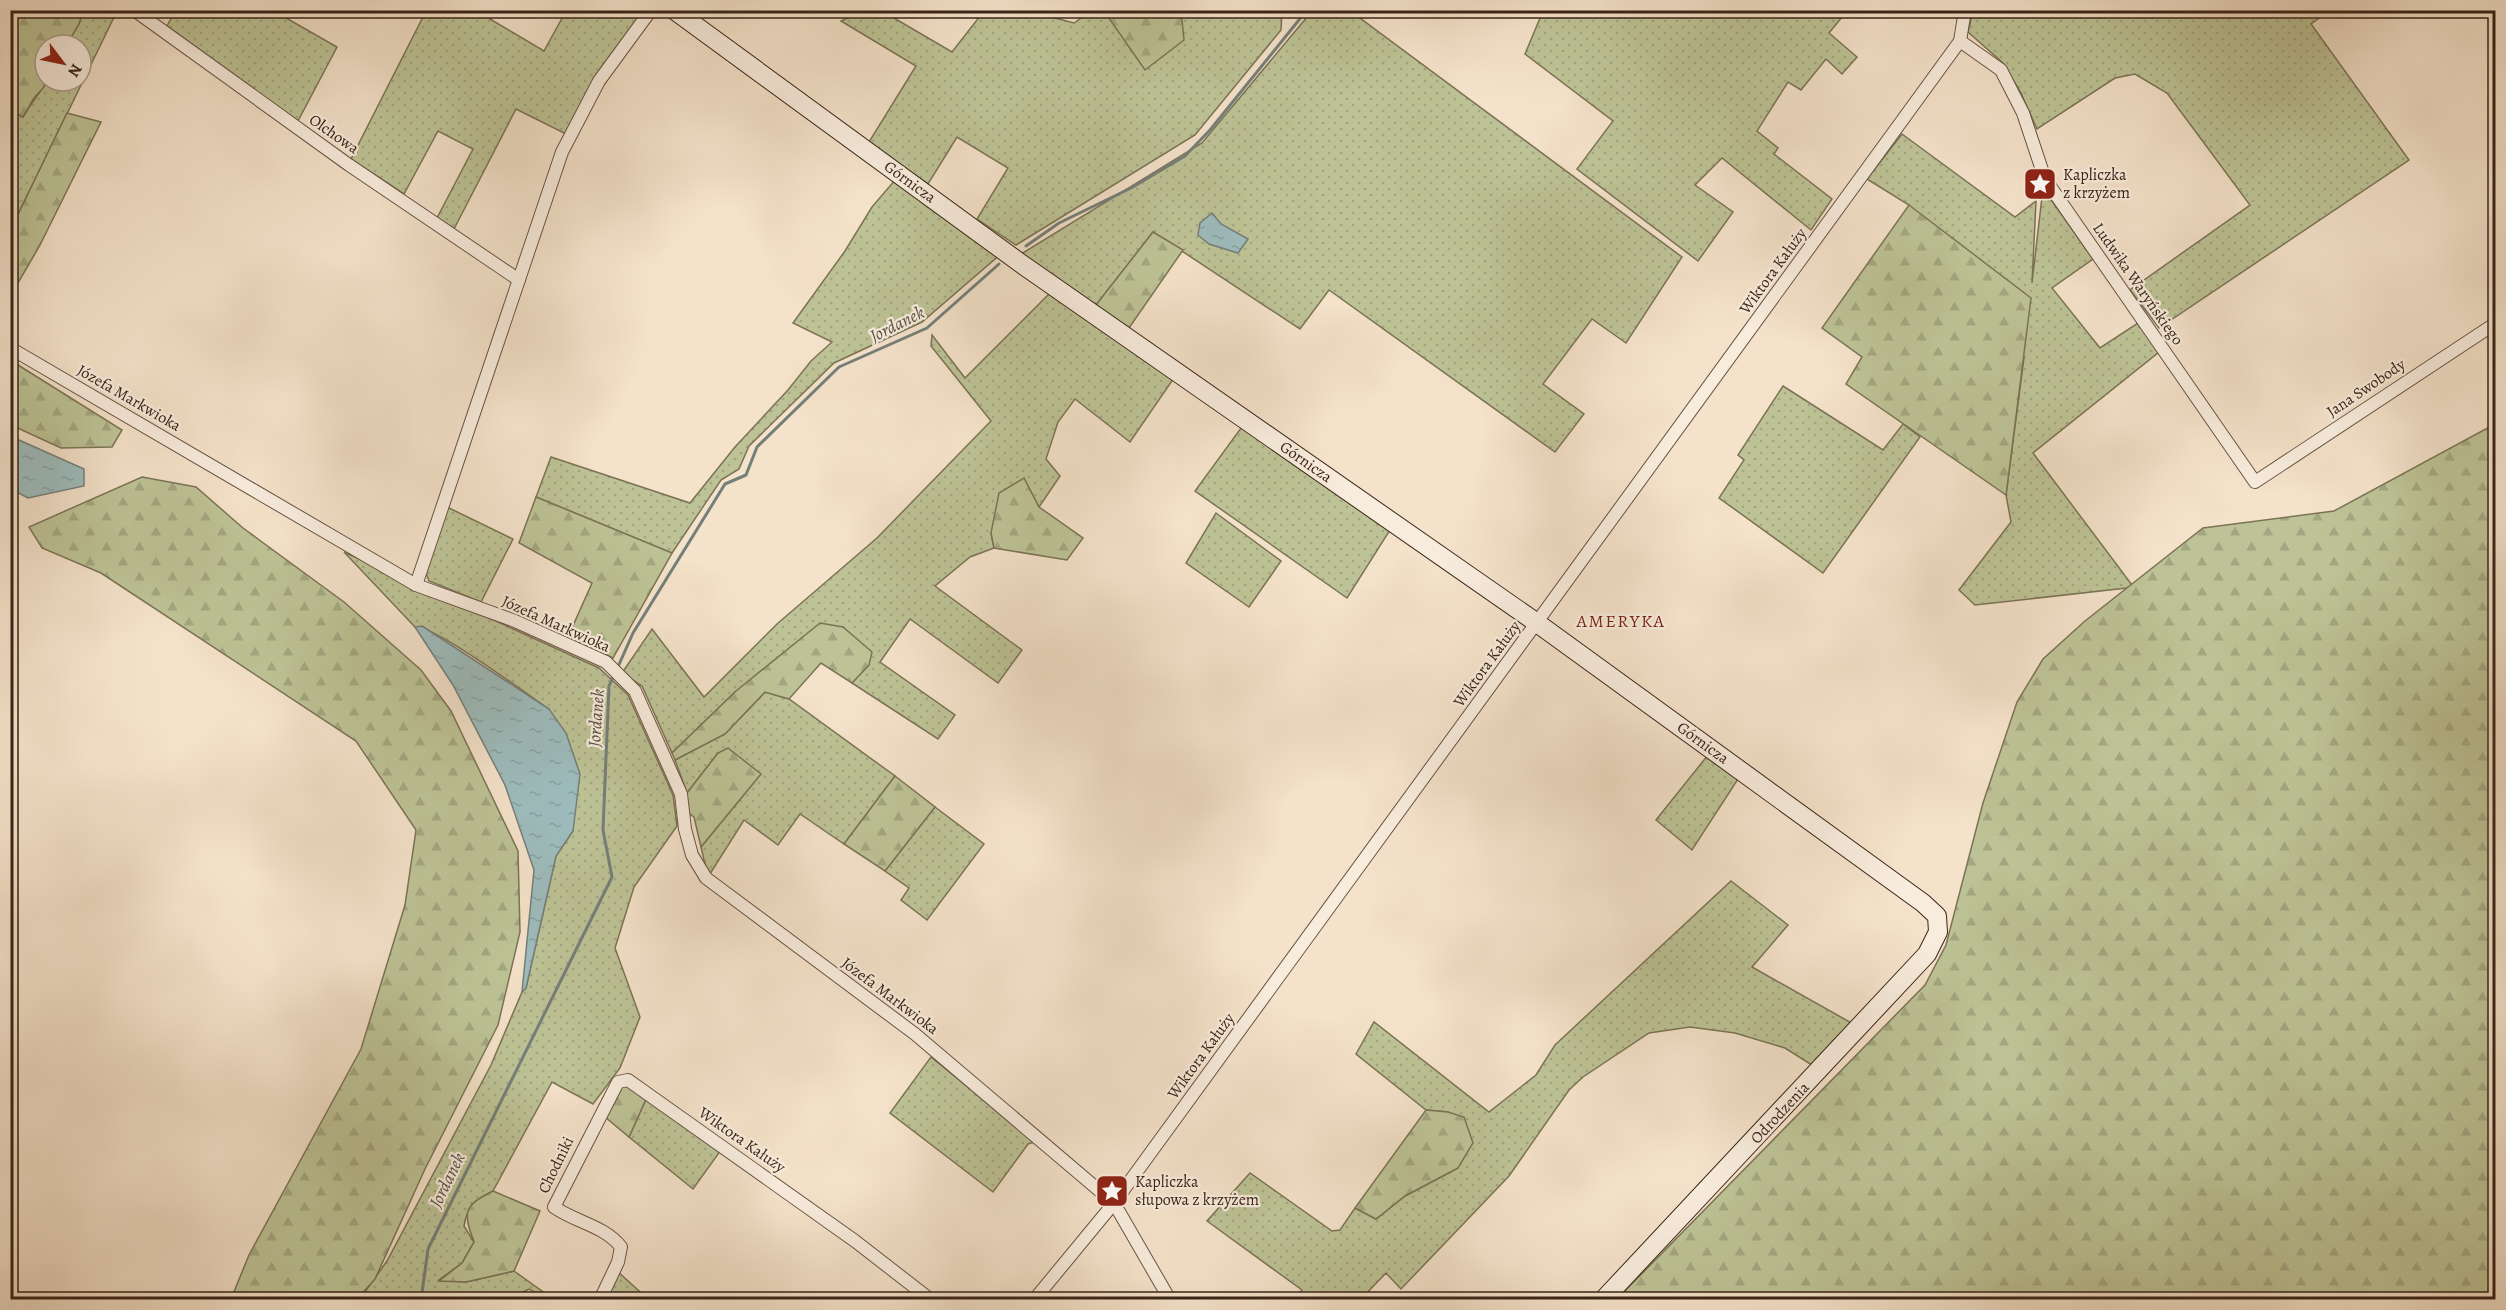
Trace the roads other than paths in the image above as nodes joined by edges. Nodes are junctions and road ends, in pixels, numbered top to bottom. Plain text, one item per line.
1 (134, 10) edge
2 (651, 10) edge
3 (674, 10) edge
4 (1965, 10) edge
5 (1960, 41) junction
6 (519, 280) junction
7 (2496, 323) edge
8 (10, 348) edge
9 (2255, 482) joint
10 (416, 585) junction
11 (1537, 623) junction
12 (1937, 916) joint
13 (618, 1082) joint
14 (1114, 1203) junction
15 (600, 1299) edge
16 (931, 1299) edge
17 (1034, 1299) edge
18 (1170, 1299) edge
19 (1603, 1299) edge

1 - 6 street, Olchowa
2 - 6 street
3 - 11 street, Górnicza
4 - 5 street
5 - 9 street, Ludwika Waryńskiego
5 - 11 street, Wiktora Kałuży
6 - 10 street
7 - 9 street, Jana Swobody
8 - 10 street, Józefa Markwioka
10 - 14 street, Józefa Markwioka
11 - 12 street, Górnicza
11 - 14 street, Wiktora Kałuży
12 - 19 street, Odrodzenia
13 - 15 street, Chodniki
13 - 16 street, Wiktora Kałuży
14 - 17 street, Wiktora Kałuży
14 - 18 street, Józefa Markwioka

